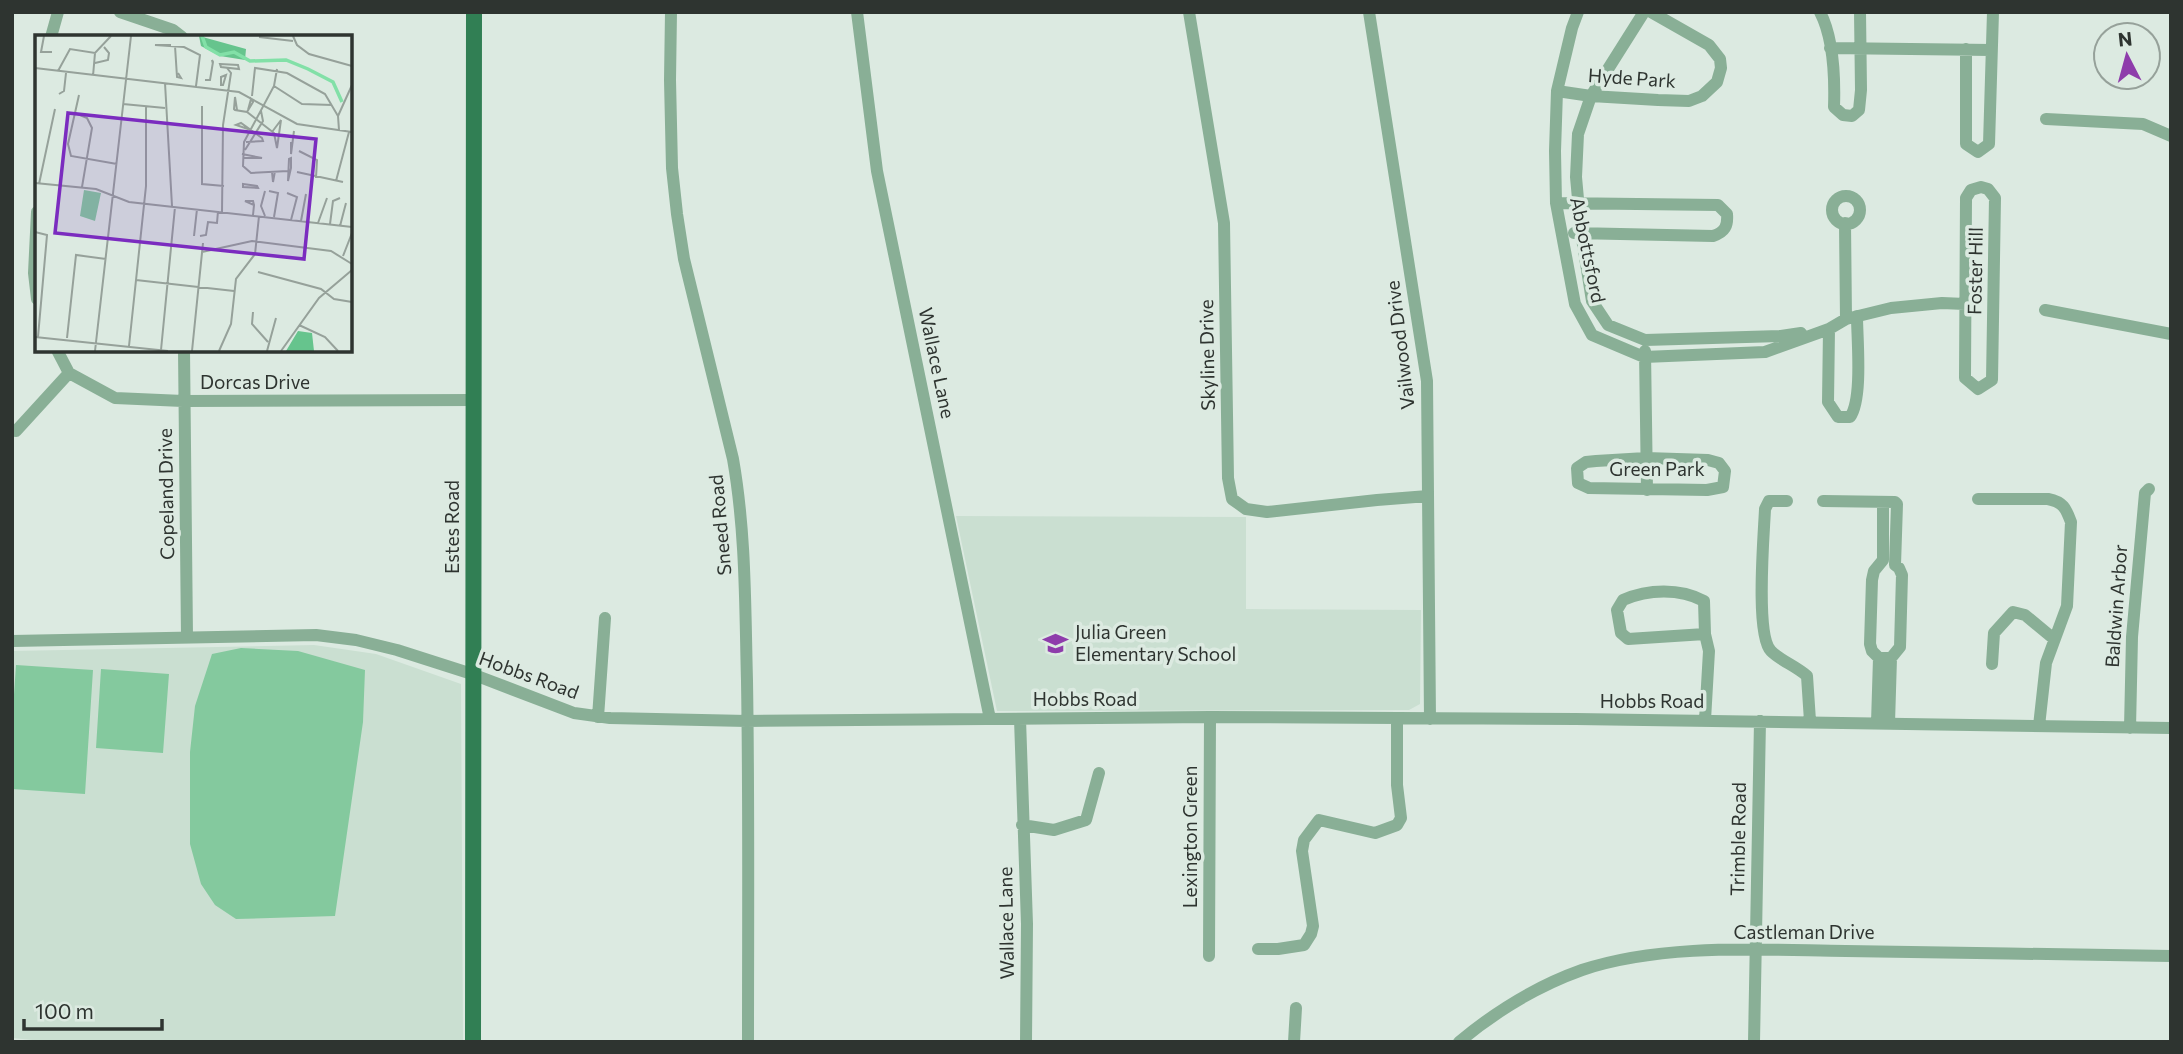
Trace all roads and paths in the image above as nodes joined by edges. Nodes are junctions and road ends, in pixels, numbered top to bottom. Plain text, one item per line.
1 (58, 12) edge
2 (120, 12) edge
3 (474, 12) edge
4 (671, 12) edge
5 (857, 12) edge
6 (1189, 12) edge
7 (1369, 12) edge
8 (1578, 12) edge
9 (1644, 12) edge
10 (1651, 12) edge
11 (1820, 12) edge
12 (1860, 12) edge
13 (1993, 12) edge
14 (52, 35) edge
15 (179, 35) edge
16 (1830, 48) junction
17 (1860, 48) junction
18 (1966, 49) junction
19 (1991, 50) junction
20 (1557, 91) junction
21 (1591, 96) junction
22 (2046, 119) dead end
23 (2171, 136) edge
24 (1556, 203) junction
25 (1578, 203) junction
26 (1845, 223) dead end
27 (1580, 232) junction
28 (1563, 233) junction
29 (35, 252) edge
30 (35, 281) edge
31 (1965, 304) junction
32 (2045, 310) dead end
33 (1851, 317) junction
34 (1829, 329) junction
35 (2171, 334) edge
36 (1645, 340) junction
37 (58, 352) edge
38 (184, 352) edge
39 (1644, 357) junction
40 (69, 373) junction
41 (473, 400) junction
42 (183, 401) junction
43 (16, 431) dead end
44 (1646, 458) junction
45 (2149, 489) dead end
46 (1647, 490) junction
47 (1428, 496) junction
48 (1978, 499) dead end
49 (1787, 501) dead end
50 (1823, 501) dead end
51 (1889, 502) junction
52 (1879, 565) junction
53 (1895, 565) junction
54 (605, 618) dead end
55 (1705, 634) junction
56 (187, 637) junction
57 (2054, 639) junction
58 (12, 641) edge
59 (1885, 658) junction
60 (1992, 664) dead end
61 (472, 674) junction
62 (598, 716) junction
63 (1210, 717) junction
64 (1397, 718) junction
65 (990, 719) junction
66 (1020, 719) junction
67 (1430, 719) junction
68 (1705, 720) junction
69 (747, 721) junction
70 (1760, 721) junction
71 (1810, 721) junction
72 (1883, 723) junction
73 (2039, 726) junction
74 (2171, 727) edge
75 (2130, 728) junction
76 (1099, 773) dead end
77 (1022, 825) junction
78 (1258, 949) dead end
79 (1755, 950) junction
80 (1209, 956) dead end
81 (2171, 956) edge
82 (1296, 1008) dead end
83 (473, 1042) edge
84 (748, 1042) edge
85 (1026, 1042) edge
86 (1294, 1042) edge
87 (1459, 1042) edge
88 (1754, 1042) edge

1 - 14 street
2 - 15 street
3 - 41 main road, Estes Road
4 - 69 street, Sneed Road
5 - 65 street, Wallace Lane
6 - 47 street, Skyline Drive
7 - 47 street, Vailwood Drive
8 - 20 street, Abbottsford
9 - 21 street, Abbottsford
10 - 21 street, Hyde Park
11 - 16 street
12 - 17 street
13 - 19 street
16 - 17 street
16 - 17 street
17 - 18 street
18 - 19 street
18 - 19 street
20 - 21 street, Hyde Park
20 - 24 street, Abbottsford
21 - 25 street, Abbottsford
22 - 23 street
24 - 25 street
24 - 28 street, Abbottsford
25 - 27 street, Abbottsford
25 - 27 street
26 - 33 street
27 - 28 street
27 - 36 street, Abbottsford
28 - 39 street, Abbottsford
29 - 30 street
31 - 31 street, Foster Hill
31 - 33 street, Abbottsford
32 - 35 street
33 - 34 street, Abbottsford
33 - 34 street
34 - 36 street, Abbottsford
34 - 39 street, Abbottsford
36 - 39 street
37 - 40 street
38 - 42 street, Copeland Drive
39 - 44 street
40 - 42 street, Dorcas Drive
40 - 43 street
41 - 42 street, Dorcas Drive
41 - 61 main road, Estes Road
42 - 56 street, Copeland Drive
44 - 46 street
44 - 46 street, Green Park
44 - 46 street, Green Park
45 - 75 street, Baldwin Arbor
47 - 67 street, Vailwood Drive
48 - 57 street
49 - 71 street
50 - 51 street
51 - 52 street
51 - 53 street
52 - 53 street
52 - 59 street
53 - 59 street
54 - 62 street
55 - 55 street
55 - 68 street
56 - 58 street, Hobbs Road
56 - 61 street, Hobbs Road
57 - 60 street
57 - 73 street
59 - 72 street
61 - 62 street, Hobbs Road
61 - 83 main road, Estes Road
62 - 69 street, Hobbs Road
63 - 64 street, Hobbs Road
63 - 66 street, Hobbs Road
63 - 80 street, Lexington Green
64 - 67 street, Hobbs Road
64 - 78 street
65 - 66 street, Hobbs Road
65 - 69 street, Hobbs Road
66 - 77 street, Wallace Lane
67 - 68 street, Hobbs Road
68 - 70 street, Hobbs Road
69 - 84 street, Sneed Road
70 - 71 street, Hobbs Road
70 - 79 street, Trimble Road
71 - 72 street, Hobbs Road
72 - 73 street, Hobbs Road
73 - 75 street, Hobbs Road
74 - 75 street, Hobbs Road
76 - 77 street
77 - 85 street, Wallace Lane
79 - 81 street, Castleman Drive
79 - 87 street, Castleman Drive
79 - 88 street, Trimble Road
82 - 86 street

